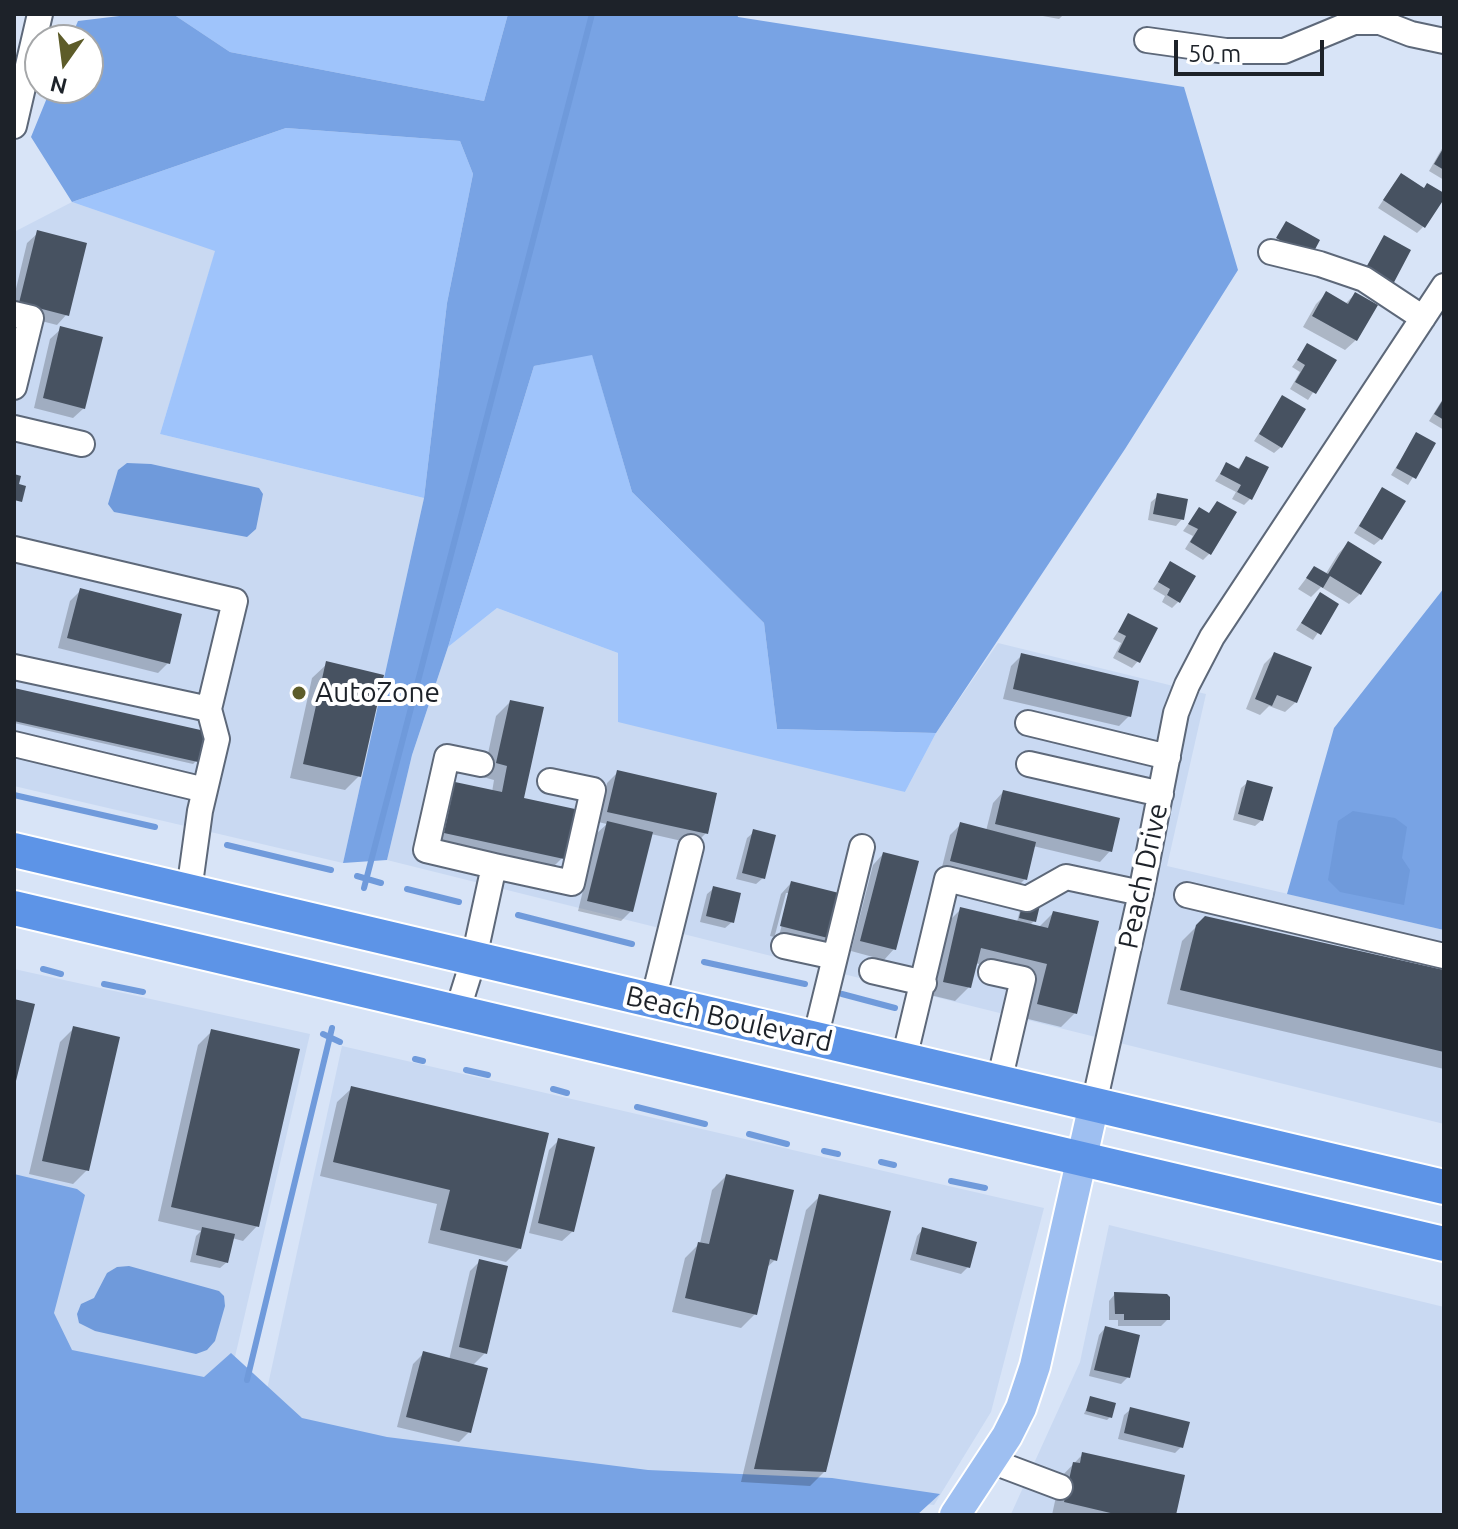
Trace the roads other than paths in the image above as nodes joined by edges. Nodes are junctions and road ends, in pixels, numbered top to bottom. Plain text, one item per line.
1 (40, 14) edge
2 (1147, 40) dead end
3 (1444, 41) edge
4 (15, 122) edge
5 (1271, 252) dead end
6 (1444, 286) edge
7 (14, 314) edge
8 (1423, 318) junction
9 (14, 387) edge
10 (14, 428) edge
11 (82, 444) dead end
12 (14, 549) edge
13 (14, 667) edge
14 (209, 709) junction
15 (1028, 723) dead end
16 (14, 744) edge
17 (1168, 757) junction
18 (481, 764) dead end
19 (1029, 764) dead end
20 (550, 781) dead end
21 (205, 790) junction
22 (1161, 794) junction
23 (691, 847) dead end
24 (862, 847) dead end
25 (14, 850) edge
26 (494, 866) junction
27 (189, 891) junction
28 (1141, 893) junction
29 (1187, 895) dead end
30 (14, 908) edge
31 (784, 946) dead end
32 (1444, 956) edge
33 (835, 957) junction
34 (474, 958) junction
35 (872, 971) dead end
36 (991, 972) dead end
37 (924, 983) junction
38 (653, 1001) junction
39 (457, 1012) junction
40 (815, 1039) junction
41 (904, 1059) junction
42 (999, 1082) junction
43 (1094, 1104) junction
44 (1082, 1158) junction
45 (1444, 1187) edge
46 (1444, 1244) edge
47 (991, 1461) junction
48 (1060, 1487) dead end
49 (955, 1515) edge

1 - 4 street
2 - 3 street
5 - 8 street
6 - 8 street, Peach Drive
7 - 9 street
8 - 17 street, Peach Drive
10 - 11 street
12 - 14 street
13 - 14 street
14 - 21 street
15 - 17 street
16 - 21 street
17 - 22 street, Peach Drive
18 - 26 street
19 - 22 street
20 - 26 street
21 - 27 street
22 - 28 street, Peach Drive
23 - 38 street
24 - 33 street
25 - 27 highway, Beach Boulevard
26 - 34 street
27 - 34 highway, Beach Boulevard
28 - 37 street
28 - 43 street, Peach Drive
29 - 32 street
30 - 39 highway
31 - 33 street
33 - 40 street
34 - 38 highway, Beach Boulevard
34 - 39 street
35 - 37 street
36 - 42 street
37 - 41 street
38 - 40 highway, Beach Boulevard
39 - 44 highway
40 - 41 highway, Beach Boulevard
41 - 42 highway, Beach Boulevard
42 - 43 highway, Beach Boulevard
43 - 44 main road, Peach Drive
43 - 45 highway, Beach Boulevard
44 - 46 highway
44 - 47 main road, Peach Drive
47 - 48 street
47 - 49 main road, Peach Drive

